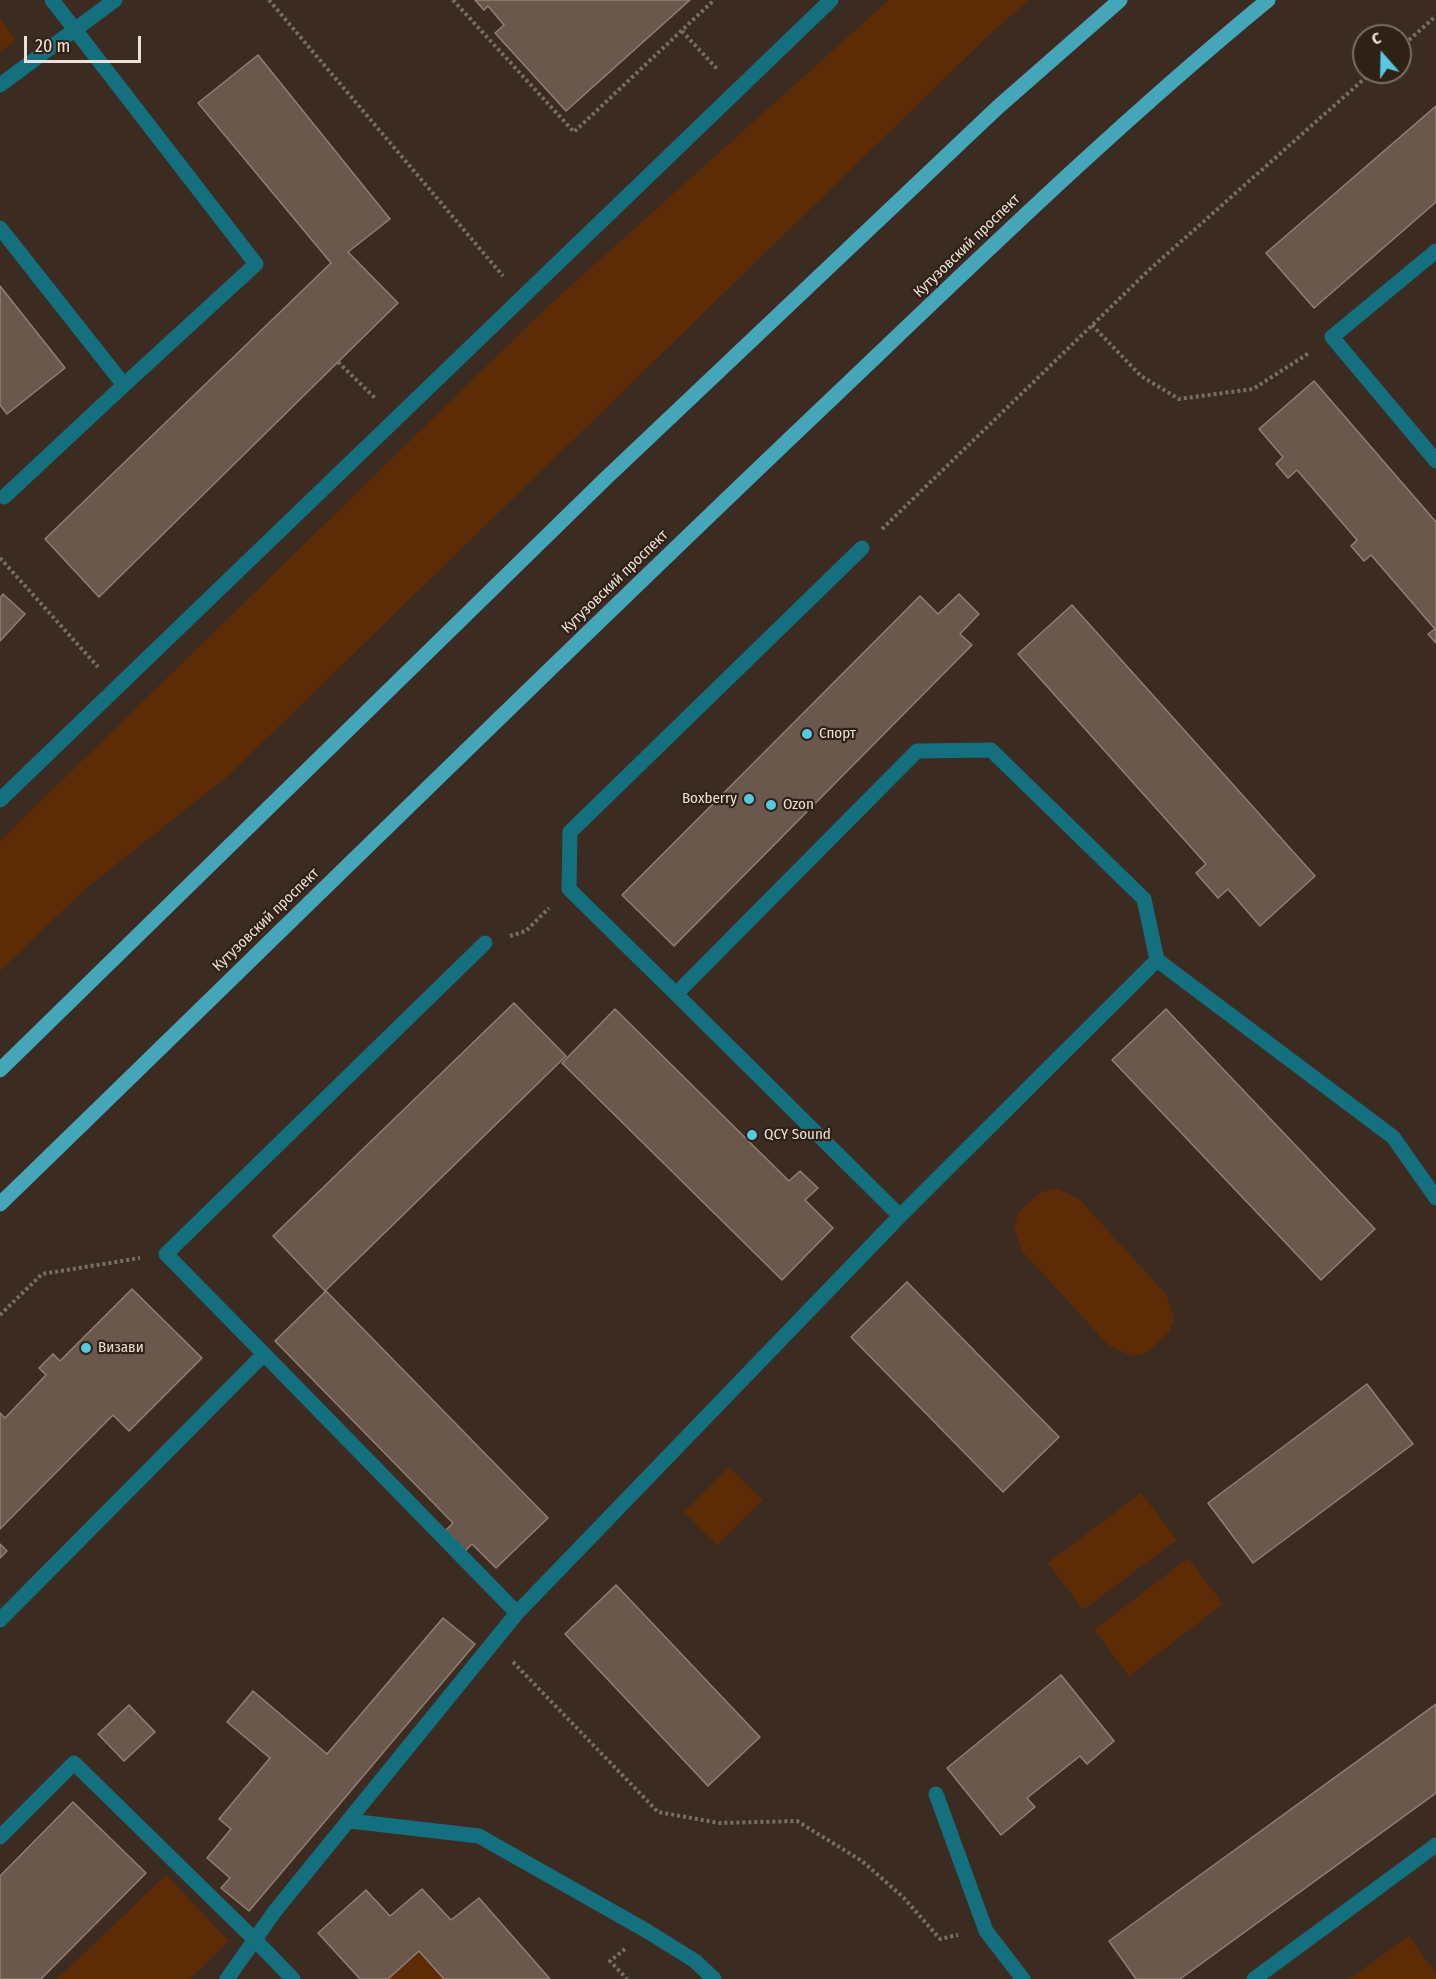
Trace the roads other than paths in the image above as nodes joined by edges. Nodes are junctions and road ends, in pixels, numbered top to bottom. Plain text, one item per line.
1 (52, 0) edge
2 (115, 0) edge
3 (831, 0) edge
4 (1120, 0) edge
5 (1268, 0) edge
6 (74, 30) junction
7 (0, 85) edge
8 (0, 228) edge
9 (1436, 251) edge
10 (124, 385) junction
11 (1436, 461) edge
12 (4, 497) dead end
13 (862, 548) road end
14 (0, 800) edge
15 (485, 943) road end
16 (1157, 960) junction
17 (676, 994) junction
18 (42, 1029) junction
19 (0, 1060) edge
20 (0, 1070) edge
21 (1436, 1198) edge
22 (0, 1204) edge
23 (900, 1216) junction
24 (264, 1354) junction
25 (517, 1613) junction
26 (0, 1620) edge
27 (936, 1794) dead end
28 (350, 1821) junction
29 (0, 1838) edge
30 (1436, 1845) edge
31 (255, 1940) junction
32 (227, 1979) edge
33 (293, 1979) edge
34 (714, 1979) edge
35 (1023, 1979) edge
36 (1254, 1979) edge

1 - 6 lane
2 - 6 lane
3 - 14 lane
4 - 18 main road
5 - 22 main road, Кутузовский проспект
6 - 7 lane
6 - 10 lane
8 - 10 lane
9 - 11 lane
10 - 12 lane
13 - 17 lane
15 - 24 lane
16 - 17 lane
16 - 21 lane
16 - 23 lane
17 - 23 lane
18 - 19 main road
18 - 20 main road
23 - 25 lane
24 - 25 lane
24 - 26 lane
25 - 28 lane
27 - 35 lane
28 - 31 lane
28 - 34 lane
29 - 31 lane
30 - 36 lane
31 - 32 lane
31 - 33 lane

